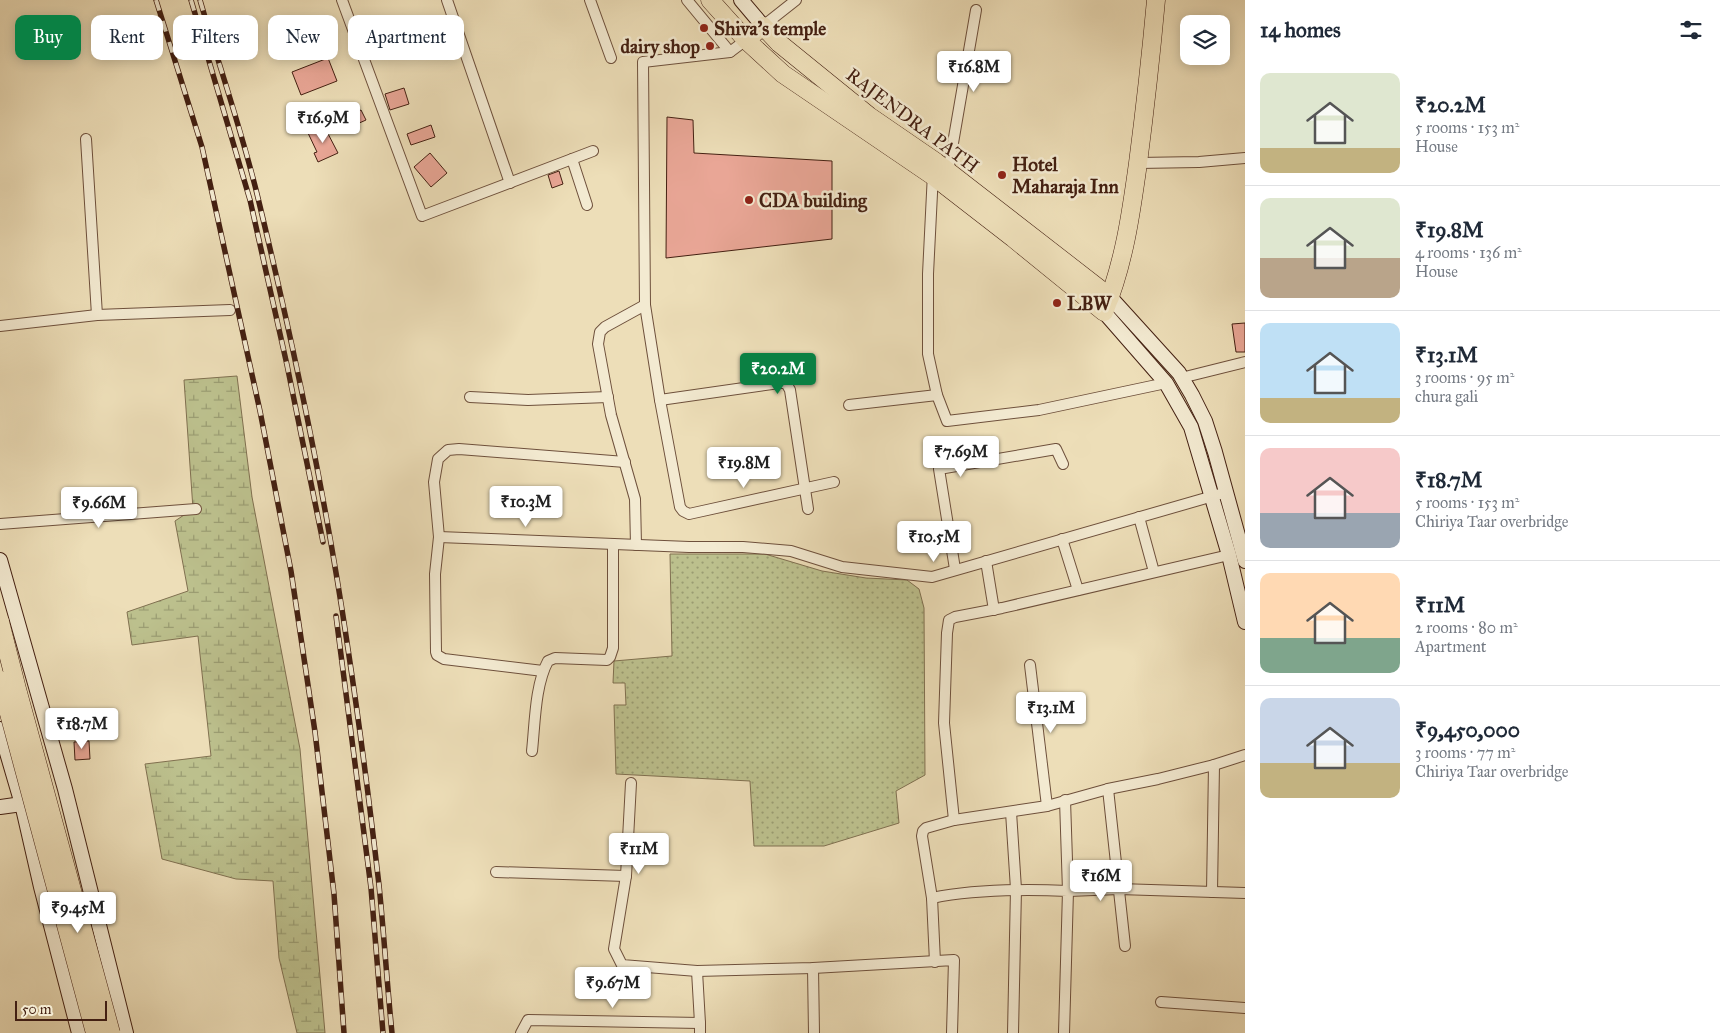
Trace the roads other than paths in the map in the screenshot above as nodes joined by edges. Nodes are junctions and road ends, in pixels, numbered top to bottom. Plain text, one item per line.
1 (342, 0) edge
2 (447, 0) edge
3 (590, 0) edge
4 (687, 0) edge
5 (710, 0) edge
6 (741, 0) edge
7 (796, 0) edge
8 (1145, 0) edge
9 (1156, 0) edge
10 (976, 10) dead end
11 (763, 26) junction
12 (742, 36) junction
13 (730, 52) junction
14 (796, 57) junction
15 (612, 58) dead end
16 (783, 74) junction
17 (86, 139) dead end
18 (593, 151) dead end
19 (1245, 158) edge
20 (572, 159) junction
21 (1138, 163) junction
22 (939, 170) junction
23 (510, 182) junction
24 (588, 204) dead end
25 (1103, 300) junction
26 (645, 305) junction
27 (230, 310) dead end
28 (97, 315) junction
29 (0, 326) edge
30 (1245, 362) edge
31 (1181, 378) junction
32 (1166, 383) junction
33 (936, 395) junction
34 (470, 397) dead end
35 (608, 397) junction
36 (660, 400) junction
37 (849, 405) dead end
38 (625, 462) junction
39 (1063, 464) dead end
40 (834, 482) dead end
41 (804, 489) junction
42 (1226, 492) junction
43 (1211, 496) junction
44 (196, 508) dead end
45 (808, 509) dead end
46 (1139, 517) junction
47 (0, 524) edge
48 (439, 537) junction
49 (1062, 539) junction
50 (613, 544) junction
51 (636, 544) junction
52 (1228, 555) junction
53 (986, 561) junction
54 (1245, 561) edge
55 (0, 562) edge
56 (955, 570) junction
57 (1154, 572) junction
58 (1078, 590) junction
59 (994, 610) junction
60 (0, 622) edge
61 (1245, 622) edge
62 (1030, 665) dead end
63 (544, 671) junction
64 (0, 680) edge
65 (45, 719) junction
66 (0, 729) edge
67 (532, 751) dead end
68 (1245, 755) edge
69 (4, 756) edge
70 (1214, 765) junction
71 (631, 783) dead end
72 (1108, 789) junction
73 (1065, 800) junction
74 (22, 804) junction
75 (0, 806) edge
76 (1047, 806) junction
77 (1011, 812) junction
78 (954, 820) junction
79 (496, 872) dead end
80 (626, 876) junction
81 (1016, 889) junction
82 (1119, 889) junction
83 (1068, 891) junction
84 (1212, 892) junction
85 (1245, 893) edge
86 (932, 898) junction
87 (104, 944) junction
88 (1125, 946) dead end
89 (58, 953) junction
90 (935, 962) junction
91 (813, 968) junction
92 (697, 971) junction
93 (1161, 1002) dead end
94 (1245, 1008) edge
95 (700, 1028) edge
96 (79, 1033) edge
97 (95, 1033) edge
98 (111, 1033) edge
99 (126, 1033) edge
100 (521, 1033) edge
101 (814, 1033) edge
102 (952, 1033) edge
103 (1013, 1033) edge
104 (1064, 1033) edge

1 - 23 street
2 - 23 street
3 - 15 street
4 - 13 street
5 - 12 highway, RAJENDRA PATH
6 - 11 street
7 - 11 street
8 - 25 highway
9 - 21 highway
10 - 22 street
11 - 12 highway
11 - 14 highway, RAJENDRA PATH
12 - 13 street
12 - 16 highway, RAJENDRA PATH
13 - 26 street
14 - 16 highway
14 - 22 highway, RAJENDRA PATH
16 - 22 highway, RAJENDRA PATH
17 - 28 street
18 - 20 street
19 - 21 street
20 - 23 street
20 - 24 street
21 - 25 highway
22 - 25 highway, RAJENDRA PATH
22 - 33 street
25 - 31 street, RAJENDRA PATH
25 - 32 street, RAJENDRA PATH
26 - 35 street
26 - 36 street
27 - 28 street
28 - 29 street
30 - 31 street
31 - 42 street, RAJENDRA PATH
32 - 33 street
32 - 43 street, RAJENDRA PATH
33 - 37 street
34 - 35 street
35 - 38 street
36 - 41 street
36 - 41 street
38 - 48 street
38 - 51 street
39 - 56 street
40 - 41 street
41 - 45 street
42 - 43 street
42 - 54 street, RAJENDRA PATH
43 - 46 street
43 - 52 street, RAJENDRA PATH
44 - 47 street
46 - 49 street
46 - 57 street
48 - 50 street
48 - 63 street
49 - 53 street
49 - 58 street
50 - 51 street
50 - 63 street
51 - 56 street
52 - 57 street
52 - 61 street, RAJENDRA PATH
53 - 56 street
53 - 59 street
55 - 65 street
57 - 58 street
58 - 59 street
59 - 78 street
60 - 98 highway, bridge
62 - 76 street
63 - 67 street
64 - 97 highway, bridge
65 - 66 street
65 - 87 street
66 - 69 street
68 - 70 street
69 - 74 street
70 - 72 street
70 - 84 street
71 - 80 street
72 - 73 street
72 - 82 street
73 - 76 street
73 - 83 street
74 - 75 street
74 - 89 street
76 - 77 street
77 - 78 street
77 - 81 street
78 - 86 street
79 - 80 street
80 - 92 street
81 - 83 street
81 - 86 street
81 - 103 street
82 - 83 street
82 - 84 street
82 - 88 street
83 - 104 street
84 - 85 street
86 - 90 street
87 - 89 street
87 - 99 street
89 - 96 street
90 - 91 street
90 - 102 street
91 - 92 street
91 - 101 street
92 - 95 street
93 - 94 street
95 - 100 street

